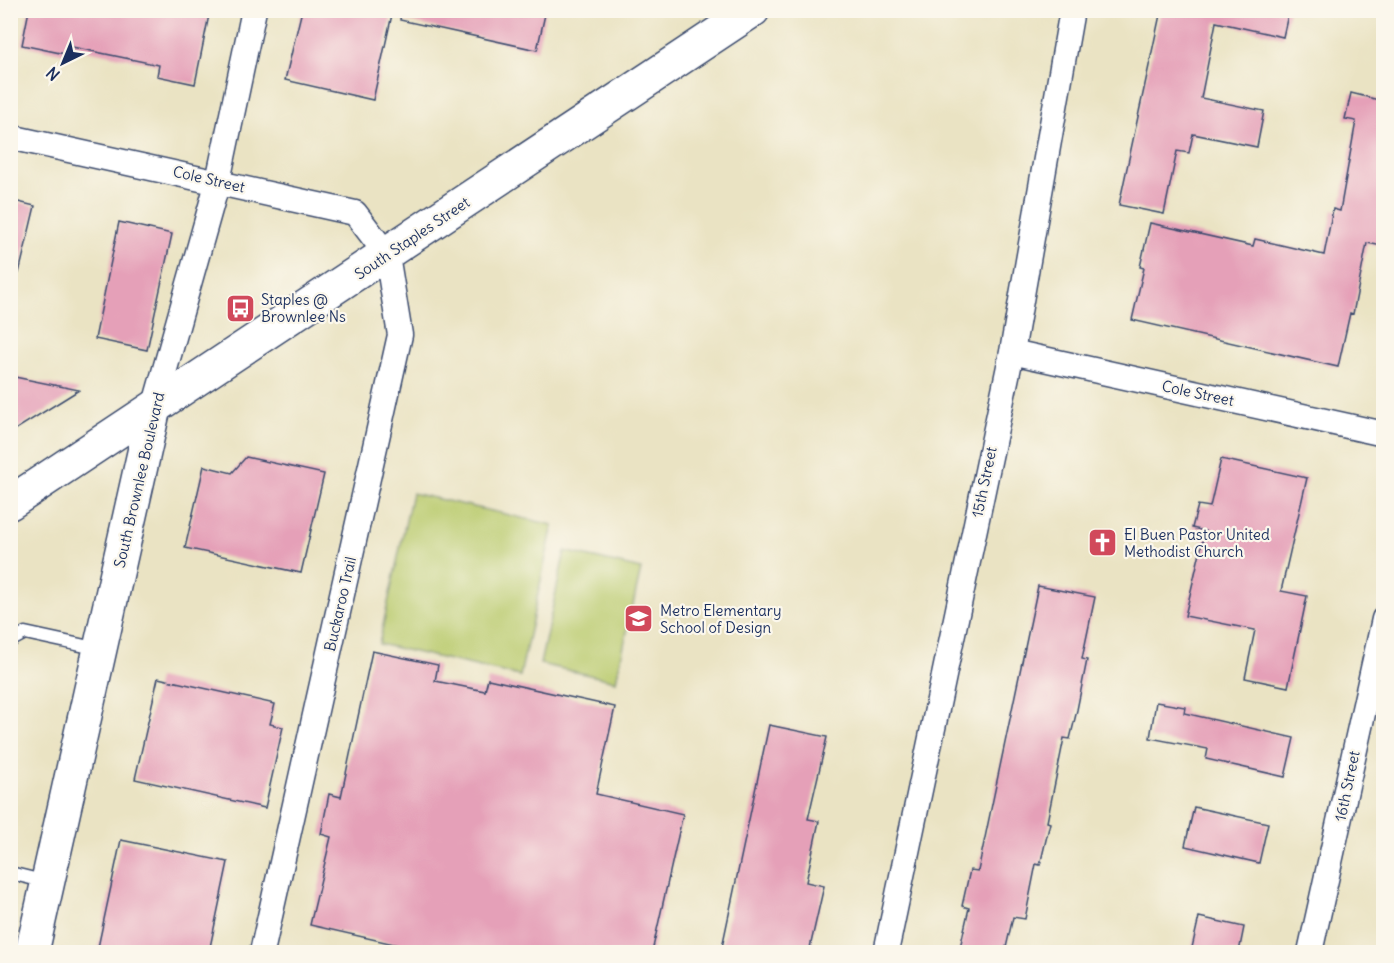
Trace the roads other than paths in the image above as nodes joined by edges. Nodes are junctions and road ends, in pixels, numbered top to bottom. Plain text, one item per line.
1 (254, 10) edge
2 (753, 10) edge
3 (1072, 10) edge
4 (10, 137) edge
5 (218, 181) junction
6 (387, 255) junction
7 (1012, 352) junction
8 (154, 408) junction
9 (1383, 434) edge
10 (10, 503) edge
11 (1383, 619) edge
12 (10, 641) edge
13 (100, 649) junction
14 (10, 873) edge
15 (48, 882) junction
16 (32, 952) edge
17 (262, 952) edge
18 (886, 952) edge
19 (1310, 952) edge

1 - 5 street, South Brownlee Boulevard
2 - 6 main road, South Staples Street
3 - 7 street, 15th Street
4 - 5 street, Cole Street
5 - 6 street, Cole Street
5 - 8 street, South Brownlee Boulevard
6 - 8 main road, South Staples Street
6 - 17 street, Buckaroo Trail
7 - 9 street, Cole Street
7 - 18 street, 15th Street
8 - 10 main road, South Staples Street
8 - 13 main road, South Brownlee Boulevard
11 - 19 street, 16th Street
12 - 13 lane
13 - 15 main road, South Brownlee Boulevard
14 - 15 lane
15 - 16 main road, South Brownlee Boulevard

